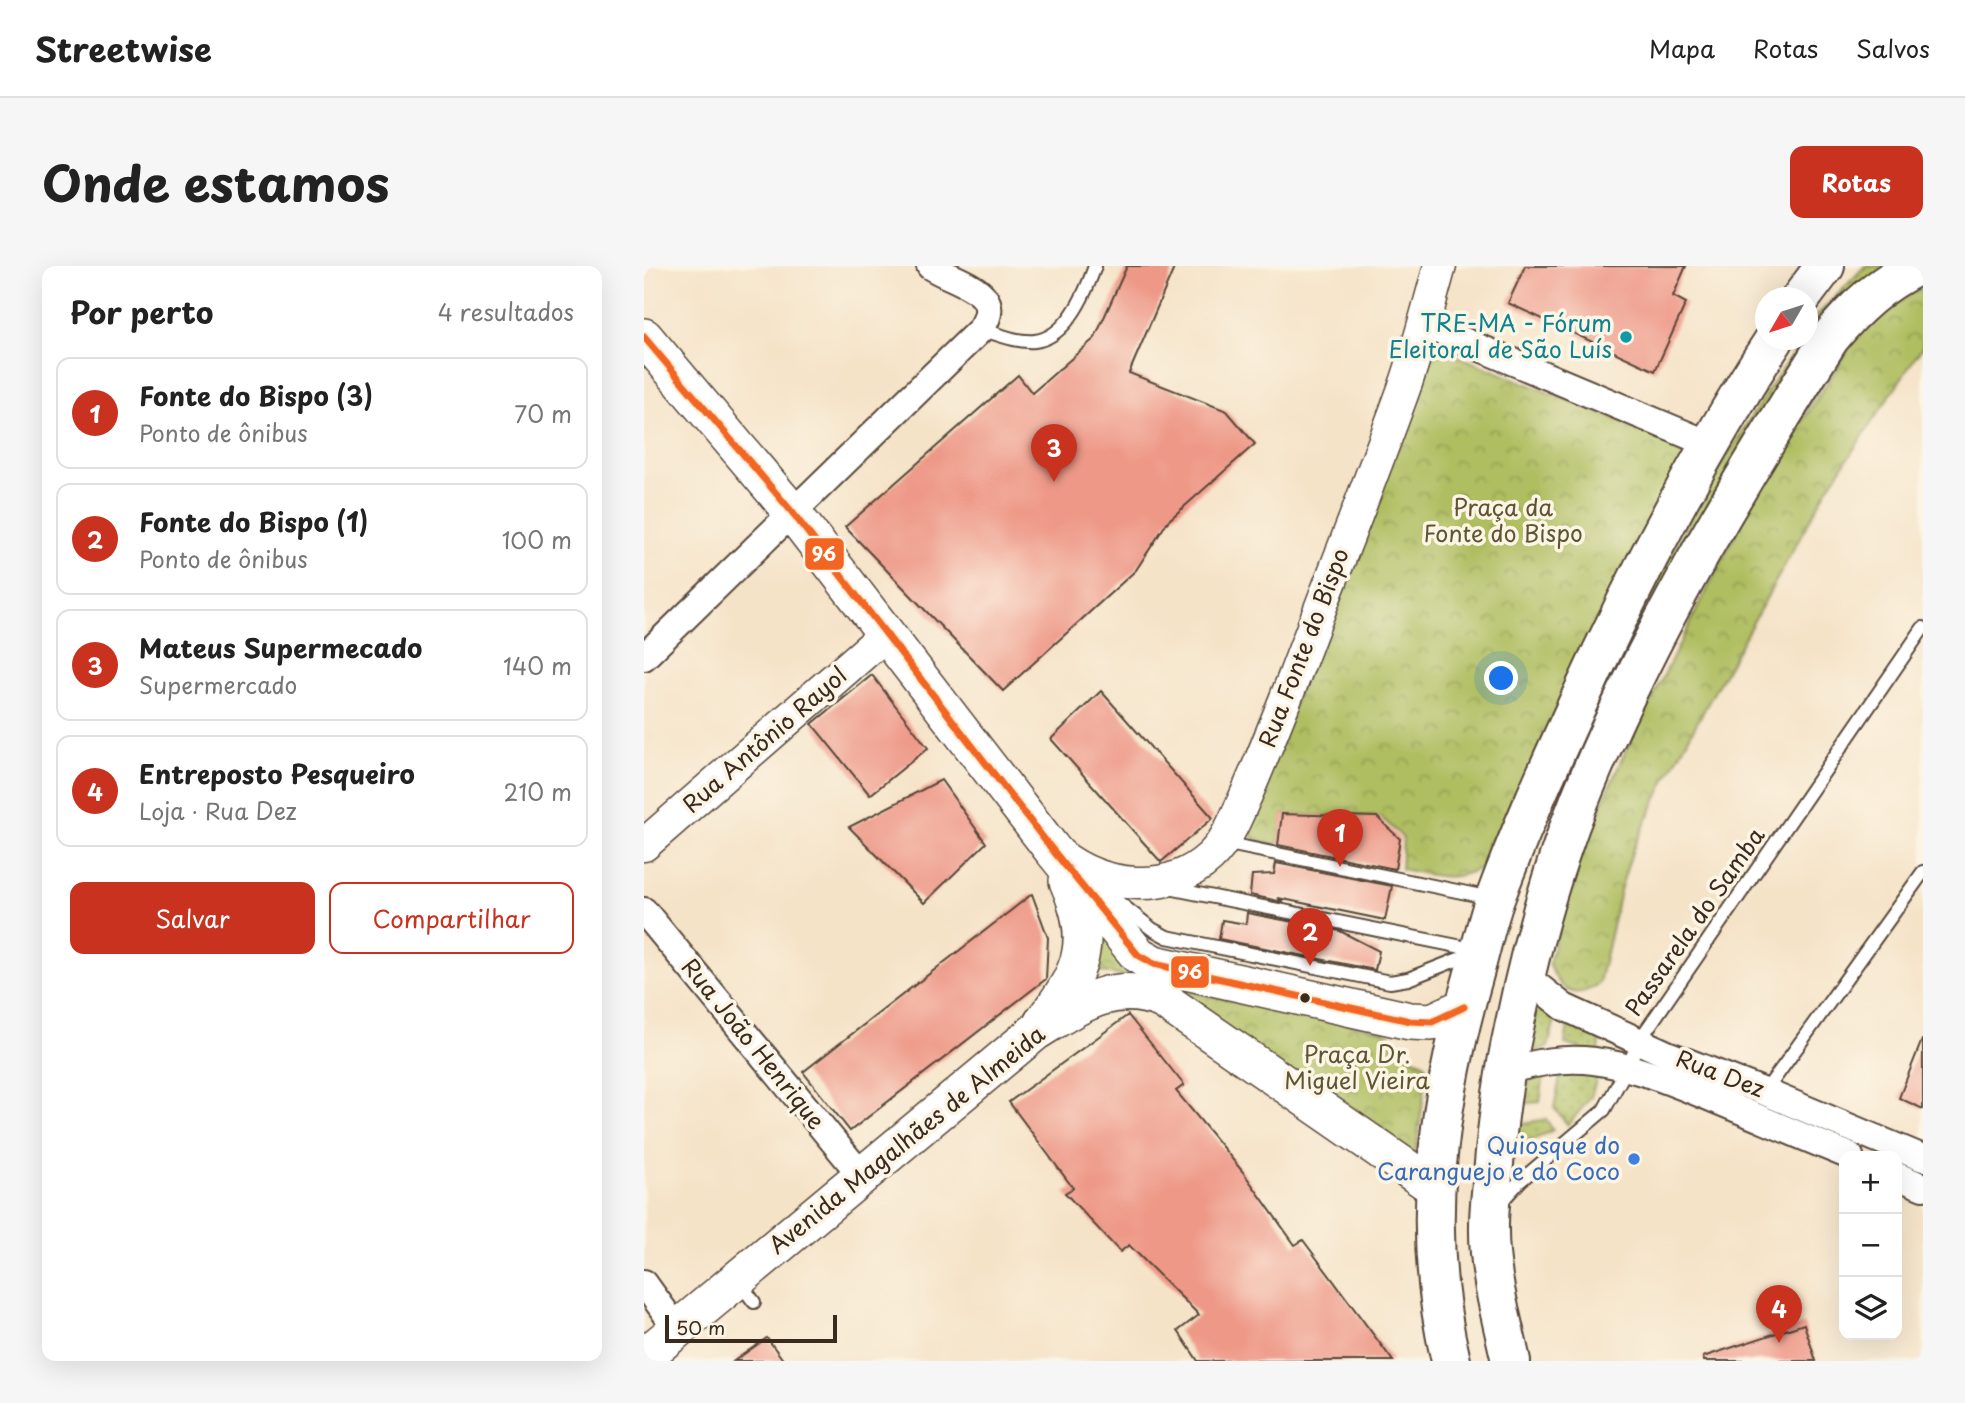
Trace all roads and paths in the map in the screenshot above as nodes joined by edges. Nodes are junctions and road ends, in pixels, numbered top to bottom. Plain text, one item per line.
1 (930, 266) edge
2 (1095, 266) edge
3 (1440, 266) edge
4 (1825, 266) edge
5 (1917, 266) edge
6 (1809, 287) edge
7 (985, 317) junction
8 (1423, 324) junction
9 (644, 337) edge
10 (1768, 350) edge
11 (1709, 444) junction
12 (792, 512) junction
13 (1923, 628) edge
14 (886, 634) junction
15 (644, 657) edge
16 (1223, 843) junction
17 (644, 845) edge
18 (1054, 849) junction
19 (1923, 872) edge
20 (1145, 884) junction
21 (1495, 899) junction
22 (644, 911) edge
23 (1480, 951) junction
24 (1525, 976) junction
25 (1464, 1007) junction
26 (1035, 1032) junction
27 (1639, 1041) junction
28 (1627, 1068) junction
29 (1504, 1071) junction
30 (1765, 1092) junction
31 (1749, 1114) junction
32 (1839, 1151) edge
33 (1923, 1158) edge
34 (862, 1176) junction
35 (1902, 1178) edge
36 (1434, 1187) junction
37 (1923, 1187) edge
38 (1489, 1225) junction
39 (644, 1283) edge
40 (678, 1330) junction
41 (644, 1357) edge
42 (1451, 1361) edge
43 (1511, 1361) edge

1 - 7 street
2 - 7 lane
3 - 8 street, Rua Fonte do Bispo
4 - 6 main road
5 - 24 main road
7 - 12 street
8 - 11 street
8 - 16 street, Rua Fonte do Bispo
9 - 12 main road
10 - 11 main road
11 - 21 main road
12 - 14 main road
12 - 15 street
13 - 27 lane, Passarela do Samba
14 - 17 street, Rua Antônio Rayol
14 - 18 main road
16 - 20 street, Rua Fonte do Bispo
16 - 21 lane
18 - 20 street, Rua Fonte do Bispo
18 - 23 lane
18 - 25 main road
18 - 26 main road
19 - 30 lane
20 - 23 lane
21 - 23 main road
22 - 34 street, Rua João Henrique
23 - 25 main road
24 - 27 street, Rua Dez
24 - 29 main road
25 - 36 main road
26 - 34 main road, Avenida Magalhães de Almeida
26 - 36 main road, Avenida Magalhães de Almeida
27 - 28 lane, Passarela do Samba
27 - 30 street, Rua Dez
28 - 29 street, Rua Dez
28 - 31 street, Rua Dez
28 - 38 lane, Passarela do Samba
29 - 38 main road
30 - 31 lane
30 - 33 street, Rua Dez
31 - 32 street, Rua Dez
34 - 40 main road, Avenida Magalhães de Almeida
35 - 37 street
36 - 42 main road
38 - 43 main road
39 - 40 street
40 - 41 main road, Avenida Magalhães de Almeida

